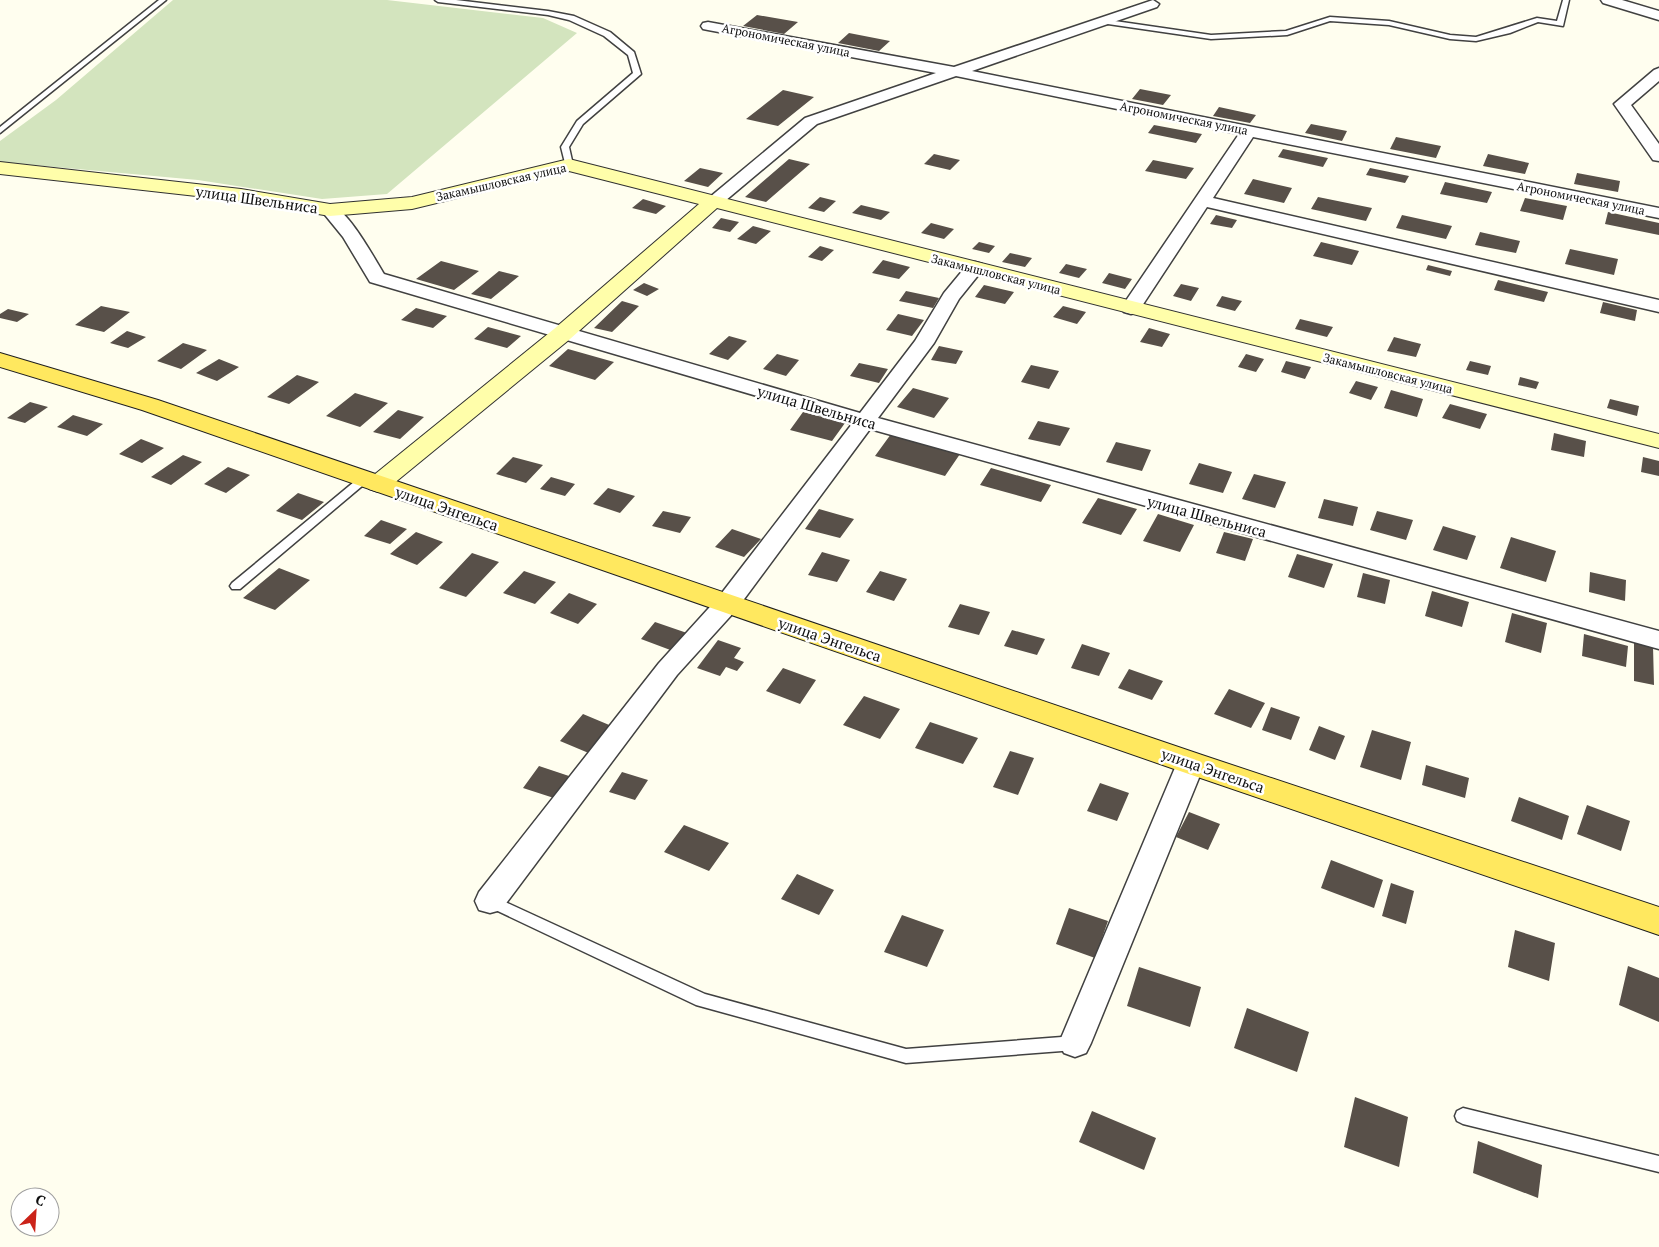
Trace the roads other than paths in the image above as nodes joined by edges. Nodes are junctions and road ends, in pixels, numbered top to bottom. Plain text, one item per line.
1 (163, 0) edge
2 (438, 0) edge
3 (1566, 0) edge
4 (1608, 0) edge
5 (1152, 4) dead end
6 (1659, 16) edge
7 (1101, 22) junction
8 (708, 26) dead end
9 (956, 72) junction
10 (1659, 73) edge
11 (0, 131) edge
12 (1249, 131) junction
13 (1659, 156) edge
14 (569, 165) junction
15 (0, 168) edge
16 (713, 202) junction
17 (1202, 202) junction
18 (330, 210) junction
19 (1659, 213) edge
20 (975, 268) junction
21 (1659, 306) edge
22 (1131, 308) junction
23 (562, 334) junction
24 (0, 360) edge
25 (864, 421) junction
26 (1659, 441) edge
27 (371, 482) junction
28 (236, 586) dead end
29 (727, 604) junction
30 (1659, 640) edge
31 (1191, 763) junction
32 (490, 901) joint
33 (1659, 921) edge
34 (1075, 1043) joint
35 (1464, 1116) dead end
36 (1659, 1164) edge

1 - 11 lane
2 - 14 lane
3 - 7 lane
4 - 6 street
5 - 7 street
7 - 9 street
8 - 9 street, Агрономическая улица
9 - 12 street, Агрономическая улица
9 - 16 street
10 - 13 street
12 - 17 street
12 - 19 street, Агрономическая улица
14 - 16 street, Закамышловская улица
14 - 18 street, Закамышловская улица
15 - 18 street, улица Швельниса
16 - 20 street, Закамышловская улица
16 - 23 street
17 - 21 street
17 - 22 street
18 - 23 street, улица Швельниса
20 - 22 street, Закамышловская улица
20 - 25 street
22 - 26 street, Закамышловская улица
23 - 25 street, улица Швельниса
23 - 27 street
24 - 27 main road, улица Энгельса
25 - 29 street
25 - 30 street, улица Швельниса
27 - 28 lane
27 - 29 main road, улица Энгельса
29 - 31 main road, улица Энгельса
29 - 32 street
31 - 33 main road, улица Энгельса
31 - 34 street
32 - 34 lane
35 - 36 lane

